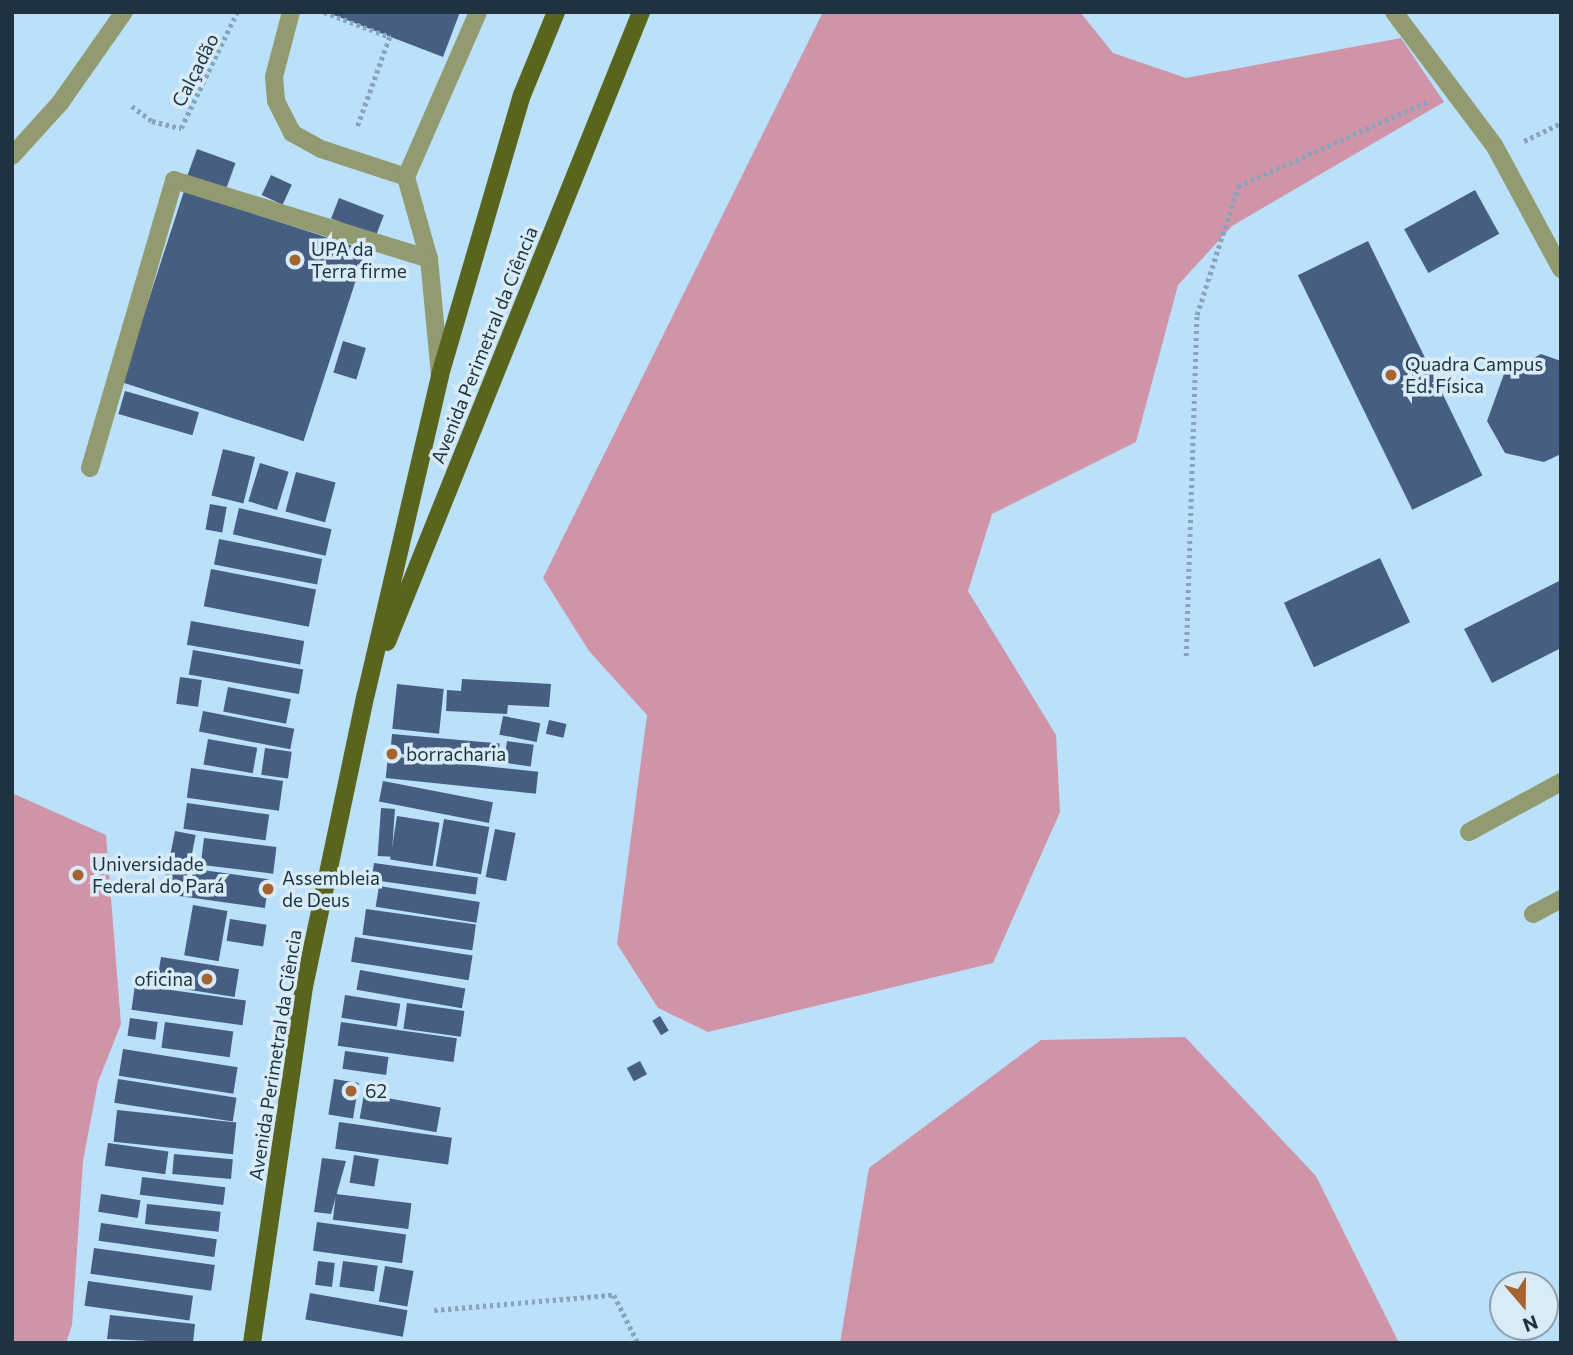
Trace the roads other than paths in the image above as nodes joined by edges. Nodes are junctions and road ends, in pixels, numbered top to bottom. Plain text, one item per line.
1 (124, 12) edge
2 (291, 12) edge
3 (478, 12) edge
4 (555, 12) edge
5 (641, 12) edge
6 (1394, 12) edge
7 (12, 156) edge
8 (406, 177) junction
9 (429, 259) junction
10 (1561, 269) edge
11 (440, 375) junction
12 (90, 468) dead end
13 (366, 694) junction
14 (1561, 782) edge
15 (1469, 832) dead end
16 (1561, 900) edge
17 (1533, 914) dead end
18 (252, 1343) edge

1 - 7 street
2 - 8 street
3 - 8 street
4 - 11 main road, Avenida Perimetral da Ciência
5 - 13 main road, Avenida Perimetral da Ciência
6 - 10 street
8 - 9 street
9 - 11 street
9 - 12 street
11 - 13 main road, Avenida Perimetral da Ciência
13 - 18 main road, Avenida Perimetral da Ciência
14 - 15 street
16 - 17 street

